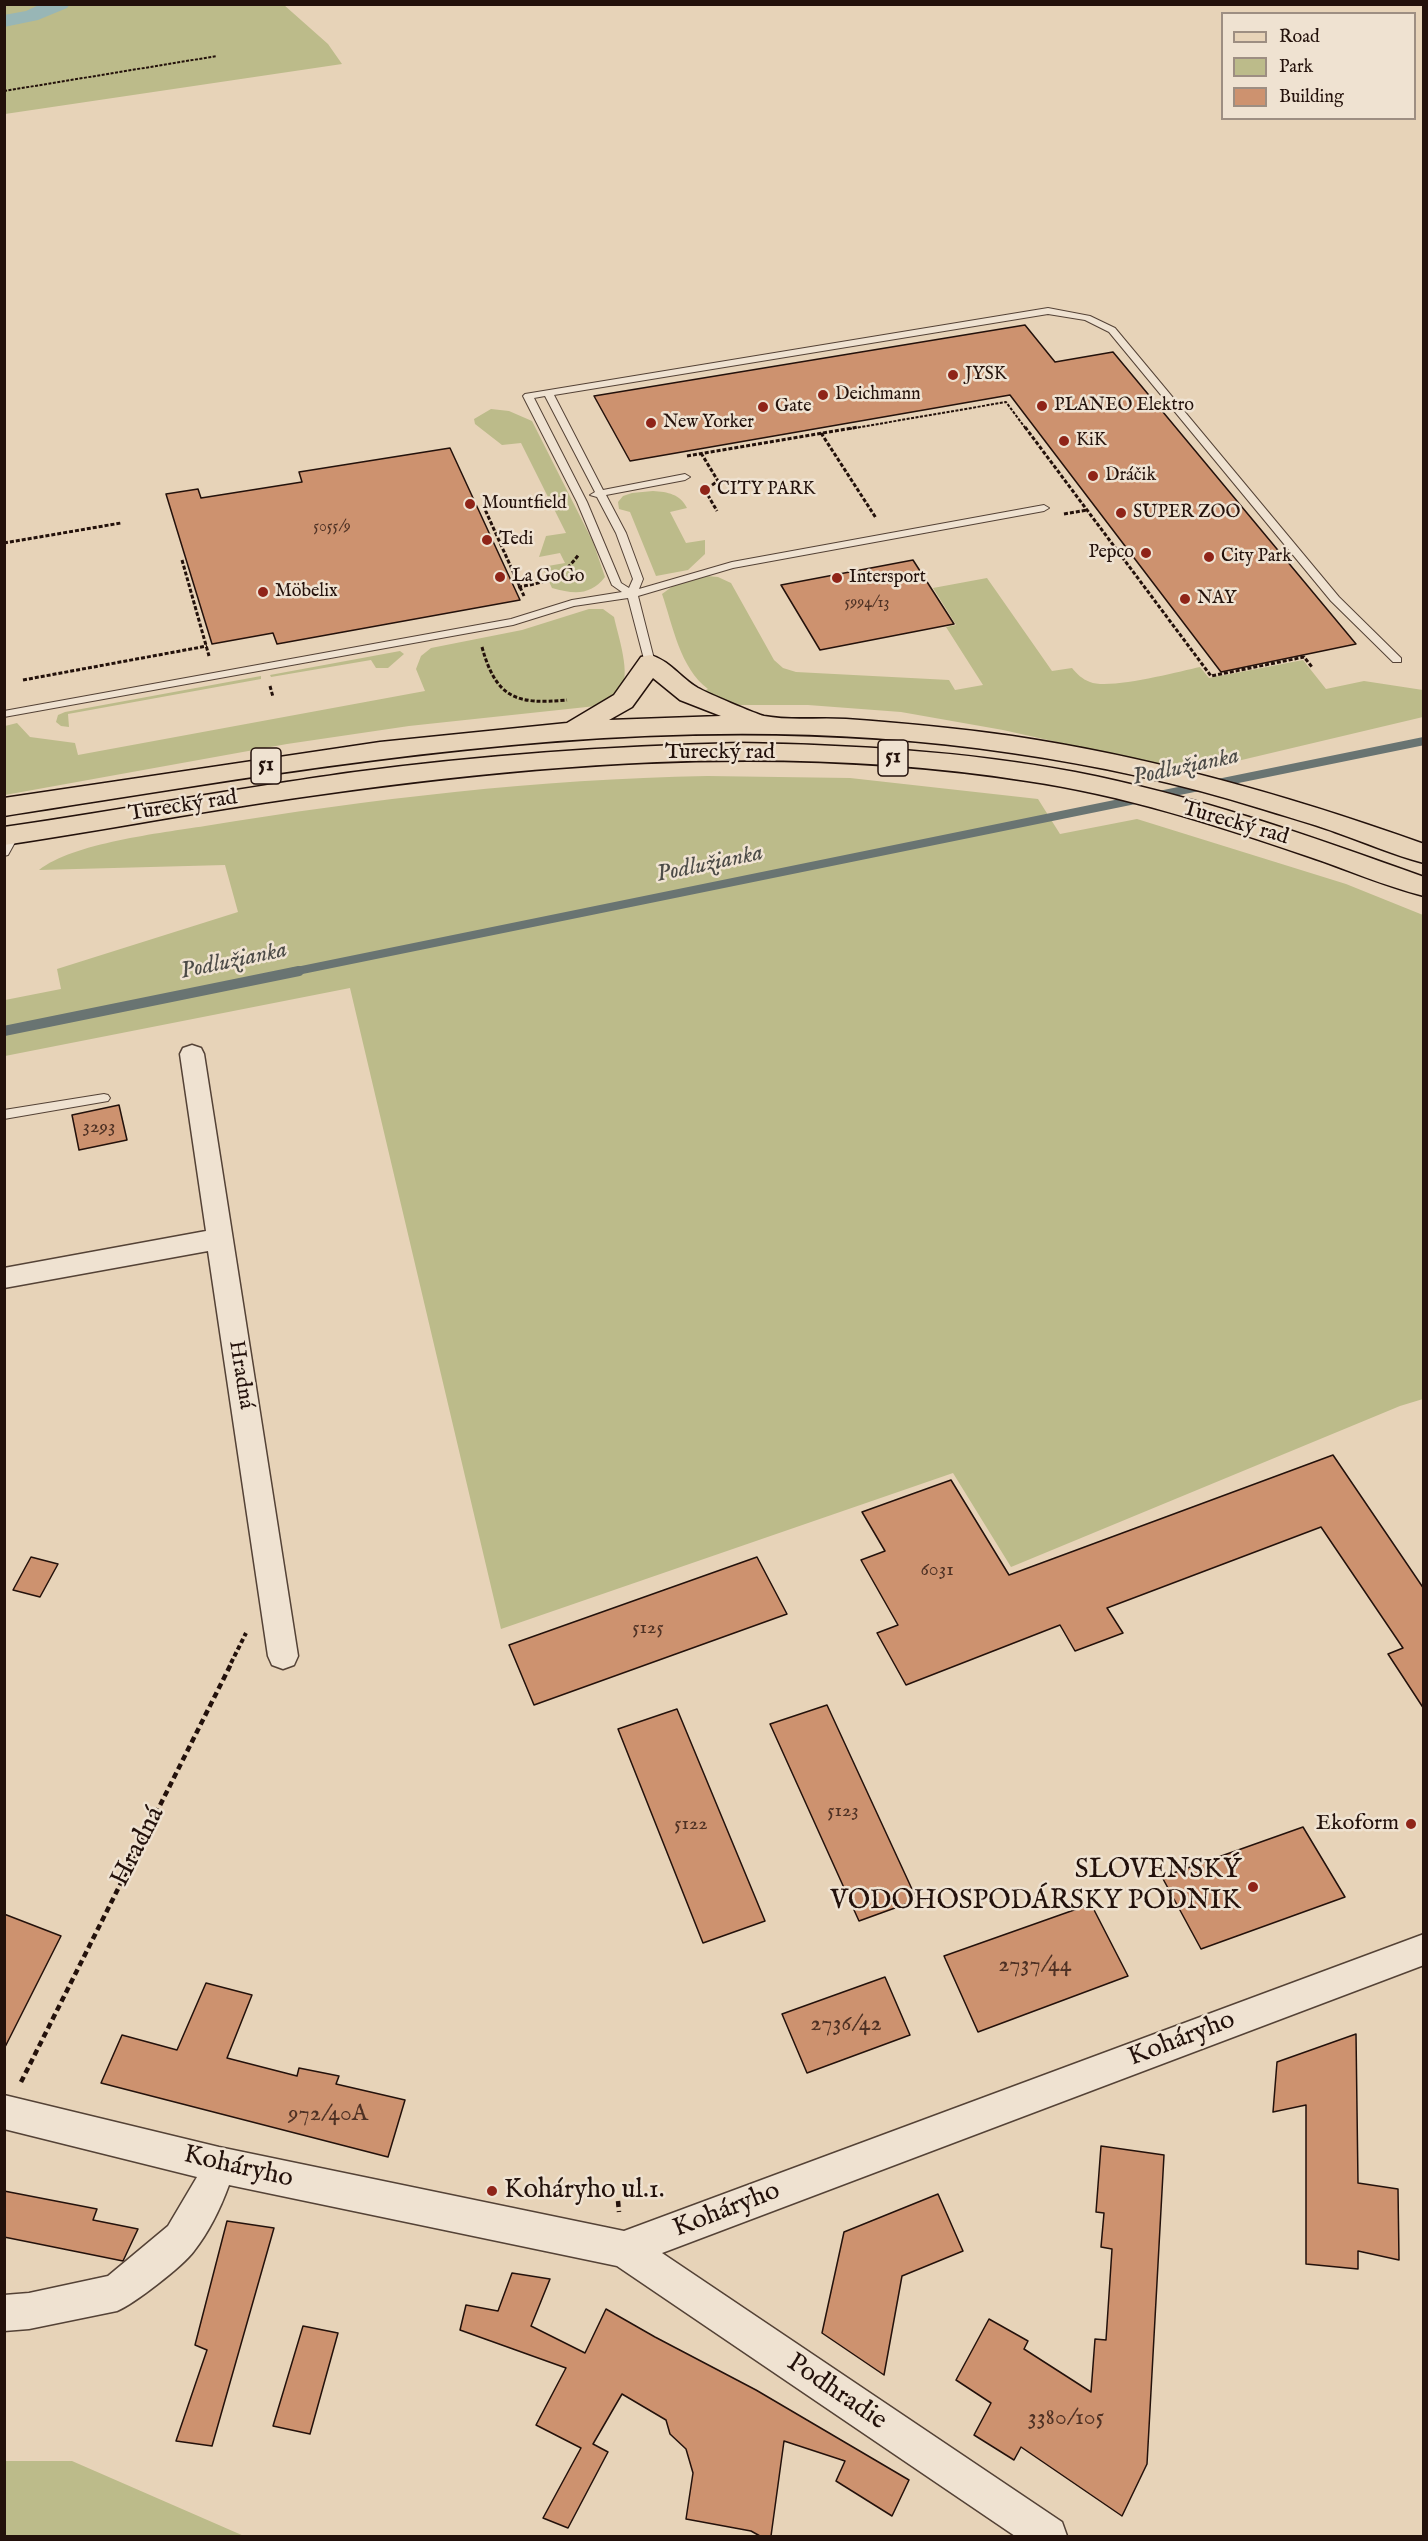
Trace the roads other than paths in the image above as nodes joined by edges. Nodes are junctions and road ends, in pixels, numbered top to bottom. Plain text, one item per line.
1 (548, 393) junction
2 (685, 477) dead end
3 (601, 492) junction
4 (582, 502) junction
5 (1044, 508) dead end
6 (632, 594) junction
7 (1397, 660) dead end
8 (650, 663) junction
9 (689, 694) junction
10 (4, 714) edge
11 (762, 724) junction
12 (573, 730) junction
13 (673, 740) junction
14 (4, 807) edge
15 (7, 841) edge
16 (1424, 854) edge
17 (1424, 886) edge
18 (192, 1054) dead end
19 (104, 1098) dead end
20 (4, 1115) edge
21 (219, 1239) junction
22 (4, 1278) edge
23 (283, 1656) dead end
24 (1424, 1949) edge
25 (5, 2112) edge
26 (219, 2165) junction
27 (624, 2249) junction
28 (4, 2313) edge
29 (1048, 2536) edge

1 - 3 lane
1 - 4 lane
1 - 7 lane
2 - 3 lane
3 - 4 lane
3 - 6 lane
4 - 6 lane
5 - 6 lane
6 - 8 lane
6 - 10 lane
8 - 9 main road
8 - 12 main road
8 - 13 main road
9 - 11 main road
9 - 13 main road
11 - 13 main road, Turecký rad / 51
11 - 16 main road, Turecký rad / 51
12 - 13 main road, Turecký rad / 51
12 - 14 main road, Turecký rad / 51
13 - 15 main road, Turecký rad / 51
13 - 17 main road, Turecký rad / 51
18 - 21 street, Hradná
19 - 20 lane
21 - 22 street
21 - 23 street, Hradná
24 - 27 street, Koháryho
25 - 26 street, Koháryho
26 - 27 street, Koháryho
26 - 28 street
27 - 29 street, Podhradie

